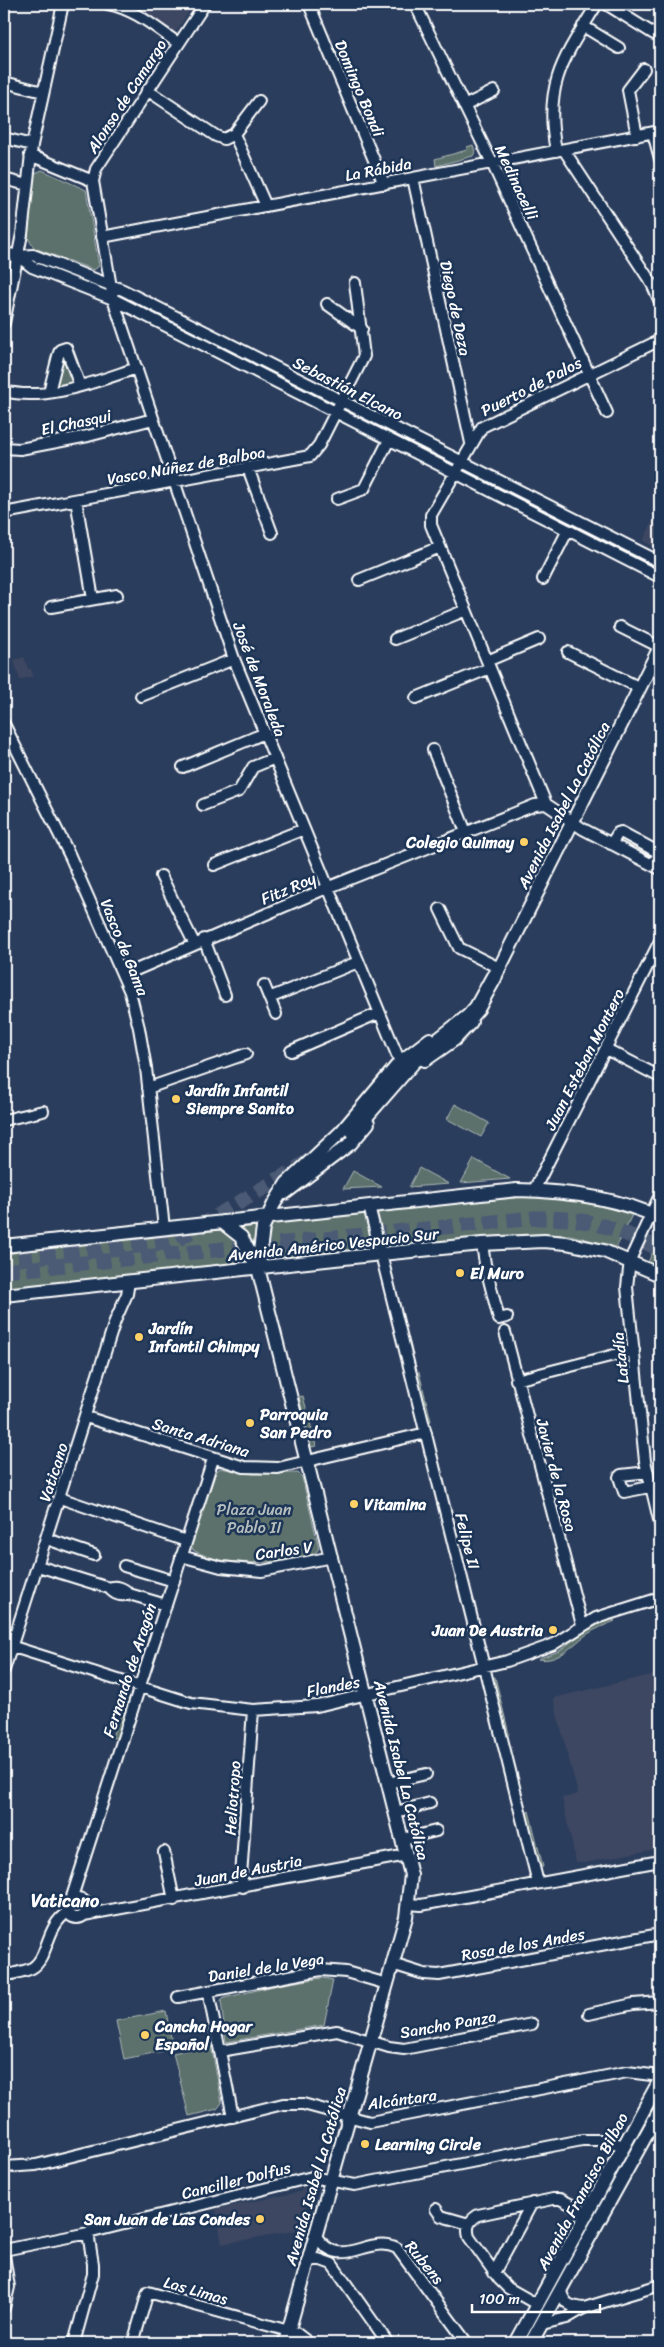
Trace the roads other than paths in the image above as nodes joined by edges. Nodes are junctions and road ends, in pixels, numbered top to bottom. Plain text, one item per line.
1 (63, 4) edge
2 (108, 4) edge
3 (205, 4) edge
4 (309, 4) edge
5 (415, 4) edge
6 (597, 4) edge
7 (606, 4) edge
8 (584, 26) junction
9 (654, 34) dead end
10 (178, 43) junction
11 (620, 48) dead end
12 (644, 69) dead end
13 (4, 82) edge
14 (147, 90) junction
15 (494, 91) dead end
16 (43, 92) junction
17 (259, 101) dead end
18 (464, 106) junction
19 (657, 132) edge
20 (234, 134) junction
21 (637, 136) junction
22 (4, 138) edge
23 (31, 150) junction
24 (560, 150) junction
25 (660, 159) edge
26 (492, 163) junction
27 (412, 178) junction
28 (4, 179) edge
29 (93, 181) junction
30 (384, 184) junction
31 (26, 185) junction
32 (266, 206) junction
33 (102, 237) junction
34 (4, 252) edge
35 (18, 256) junction
36 (355, 283) dead end
37 (109, 284) junction
38 (113, 299) junction
39 (660, 302) edge
40 (327, 304) dead end
41 (4, 324) edge
42 (362, 329) junction
43 (660, 340) edge
44 (137, 368) junction
45 (589, 374) junction
46 (80, 386) junction
47 (4, 391) edge
48 (49, 392) junction
49 (342, 401) junction
50 (336, 413) junction
51 (607, 413) dead end
52 (153, 419) junction
53 (389, 440) junction
54 (471, 444) junction
55 (4, 448) edge
56 (461, 461) junction
57 (248, 468) junction
58 (454, 472) junction
59 (174, 483) junction
60 (337, 499) dead end
61 (76, 500) junction
62 (556, 510) junction
63 (4, 513) edge
64 (550, 521) junction
65 (568, 530) junction
66 (272, 533) dead end
67 (440, 546) junction
68 (660, 562) edge
69 (660, 576) edge
70 (543, 579) dead end
71 (359, 580) dead end
72 (117, 594) dead end
73 (92, 599) junction
74 (51, 607) dead end
75 (466, 610) junction
76 (620, 627) dead end
77 (395, 639) dead end
78 (539, 639) dead end
79 (660, 647) edge
80 (568, 652) dead end
81 (234, 659) junction
82 (489, 665) junction
83 (640, 688) junction
84 (141, 696) dead end
85 (416, 698) dead end
86 (4, 724) edge
87 (264, 733) junction
88 (433, 750) dead end
89 (275, 758) junction
90 (183, 767) dead end
91 (546, 804) junction
92 (203, 805) dead end
93 (572, 822) junction
94 (304, 829) junction
95 (466, 832) junction
96 (611, 844) junction
97 (214, 865) dead end
98 (656, 867) edge
99 (161, 876) dead end
100 (327, 888) junction
101 (440, 909) dead end
102 (199, 941) junction
103 (660, 941) edge
104 (358, 962) junction
105 (497, 972) junction
106 (124, 975) junction
107 (264, 985) dead end
108 (225, 995) dead end
109 (269, 998) junction
110 (379, 1013) junction
111 (276, 1014) dead end
112 (606, 1049) junction
113 (291, 1051) dead end
114 (246, 1054) dead end
115 (400, 1062) junction
116 (660, 1077) edge
117 (148, 1088) junction
118 (43, 1112) dead end
119 (4, 1120) edge
120 (353, 1130) tunnel mouth
121 (534, 1190) junction
122 (660, 1195) edge
123 (274, 1204) junction
124 (369, 1206) junction
125 (656, 1216) edge
126 (267, 1217) junction
127 (222, 1222) junction
128 (164, 1228) junction
129 (482, 1244) junction
130 (4, 1246) edge
131 (382, 1254) junction
132 (630, 1260) junction
133 (258, 1268) junction
134 (660, 1274) edge
135 (129, 1282) junction
136 (4, 1295) edge
137 (507, 1317) dead end
138 (505, 1332) dead end
139 (634, 1350) junction
140 (516, 1380) junction
141 (86, 1417) junction
142 (426, 1432) junction
143 (213, 1459) junction
144 (308, 1461) junction
145 (648, 1472) junction
146 (656, 1486) edge
147 (60, 1498) junction
148 (660, 1524) edge
149 (47, 1539) junction
150 (186, 1541) junction
151 (94, 1555) dead end
152 (181, 1556) junction
153 (332, 1558) junction
154 (38, 1566) junction
155 (124, 1566) dead end
156 (174, 1581) junction
157 (660, 1598) edge
158 (166, 1605) junction
159 (582, 1625) junction
160 (8, 1646) edge
161 (484, 1667) junction
162 (4, 1670) edge
163 (138, 1688) junction
164 (366, 1695) junction
165 (253, 1710) junction
166 (426, 1774) dead end
167 (388, 1783) junction
168 (430, 1803) dead end
169 (396, 1812) junction
170 (436, 1831) dead end
171 (403, 1839) junction
172 (164, 1852) dead end
173 (407, 1855) junction
174 (660, 1861) edge
175 (538, 1883) junction
176 (243, 1887) junction
177 (74, 1896) junction
178 (174, 1900) junction
179 (409, 1904) junction
180 (68, 1912) junction
181 (89, 1912) junction
182 (660, 1934) edge
183 (392, 1964) junction
184 (12, 1974) dead end
185 (387, 1984) junction
186 (208, 1991) junction
187 (178, 1997) dead end
188 (660, 2002) edge
189 (589, 2014) dead end
190 (532, 2024) dead end
191 (370, 2041) junction
192 (220, 2051) junction
193 (660, 2076) edge
194 (660, 2080) edge
195 (660, 2110) edge
196 (233, 2116) junction
197 (348, 2117) junction
198 (625, 2146) junction
199 (4, 2167) edge
200 (330, 2180) junction
201 (532, 2203) junction
202 (436, 2210) dead end
203 (588, 2213) junction
204 (469, 2224) junction
205 (88, 2233) junction
206 (315, 2235) junction
207 (4, 2250) edge
208 (340, 2252) junction
209 (4, 2255) edge
210 (307, 2262) junction
211 (335, 2268) junction
212 (494, 2273) junction
213 (660, 2285) edge
214 (561, 2291) junction
215 (538, 2305) junction
216 (4, 2308) edge
217 (584, 2308) junction
218 (542, 2324) junction
219 (286, 2337) edge
220 (74, 2343) edge
221 (133, 2343) edge
222 (308, 2343) edge
223 (388, 2343) edge
224 (467, 2343) edge
225 (516, 2343) edge
226 (531, 2343) edge

1 - 16 street
2 - 10 street
3 - 10 street, Alonso de Camargo
4 - 30 street, Domingo Bondi
5 - 18 street, Medinacelli
6 - 8 street
7 - 9 street
8 - 11 street
8 - 24 street
10 - 14 street, Alonso de Camargo
12 - 21 street
13 - 16 street
14 - 20 street
14 - 29 street, Alonso de Camargo
15 - 18 street
16 - 23 street
17 - 20 street
18 - 26 street, Medinacelli
19 - 21 street, La Rábida
19 - 25 street
20 - 32 street
21 - 24 street, La Rábida
22 - 23 street
23 - 29 street
23 - 31 street
24 - 26 street, La Rábida
24 - 39 street
26 - 27 street, La Rábida
26 - 45 street, Medinacelli
27 - 30 street, La Rábida
27 - 54 street, Diego de Deza
28 - 31 street
29 - 33 street
30 - 32 street, La Rábida
31 - 35 street
32 - 33 street, La Rábida
33 - 37 street
34 - 35 street, Sebastián Elcano
35 - 37 street, Sebastián Elcano
35 - 38 street, Sebastián Elcano
35 - 41 street
36 - 42 street, Vasco Núñez de Balboa
37 - 38 street
37 - 49 street, Sebastián Elcano
38 - 44 street, José de Moraleda
38 - 50 street, Sebastián Elcano
40 - 42 street
42 - 49 street, Vasco Núñez de Balboa
43 - 45 street, Puerto de Palos
44 - 46 street
44 - 52 street, José de Moraleda
45 - 51 street, Medinacelli
45 - 54 street, Puerto de Palos
46 - 48 street
46 - 48 street
47 - 48 street
49 - 50 street, Vasco Núñez de Balboa
49 - 56 street, Sebastián Elcano
50 - 53 street, Sebastián Elcano
50 - 57 street, Vasco Núñez de Balboa
52 - 55 street, El Chasqui
52 - 59 street, José de Moraleda
53 - 58 street, Sebastián Elcano
53 - 60 street
54 - 56 street, Puerto de Palos
56 - 58 street, Puerto de Palos
56 - 62 street, Sebastián Elcano
57 - 59 street, Vasco Núñez de Balboa
57 - 66 street
58 - 64 street, Sebastián Elcano
58 - 67 street, Puerto de Palos
59 - 61 street, Vasco Núñez de Balboa
59 - 81 street, José de Moraleda
61 - 63 street, Vasco Núñez de Balboa
61 - 73 street
62 - 64 street
62 - 68 street, Sebastián Elcano
64 - 65 street, Sebastián Elcano
65 - 69 street, Sebastián Elcano
65 - 70 street
67 - 71 street
67 - 75 street, Puerto de Palos
72 - 73 street
73 - 74 street
75 - 77 street
75 - 82 street, Puerto de Palos
76 - 79 street
78 - 82 street
79 - 83 main road, Avenida Isabel La Católica
80 - 83 street
81 - 84 street
81 - 87 street, José de Moraleda
82 - 85 street
82 - 91 street, Puerto de Palos
83 - 93 main road, Avenida Isabel La Católica
86 - 106 street, Vasco de Gama
87 - 89 street, José de Moraleda
87 - 90 street
88 - 95 street
89 - 92 street
89 - 94 street, José de Moraleda
91 - 93 street
91 - 95 street, Fitz Roy
93 - 96 street
93 - 105 main road, Avenida Isabel La Católica
94 - 97 street
94 - 100 street, José de Moraleda
95 - 100 street, Fitz Roy
96 - 98 street
96 - 98 street
99 - 102 street
100 - 102 street, Fitz Roy
100 - 104 street, José de Moraleda
101 - 105 street
102 - 106 street, Fitz Roy
102 - 108 street
103 - 112 street, Juan Esteban Montero
104 - 109 street
104 - 110 street, José de Moraleda
105 - 115 main road, Avenida Isabel La Católica
105 - 120 highway
105 - 123 main road, Avenida Isabel La Católica
106 - 117 street, Vasco de Gama
107 - 109 street
109 - 111 street
110 - 113 street
110 - 115 street, José de Moraleda
112 - 116 street
112 - 121 street, Juan Esteban Montero
114 - 117 street
115 - 123 main road, Avenida Isabel La Católica
117 - 128 street, Vasco de Gama
118 - 119 street
121 - 124 main road, Avenida Américo Vespucio Sur
121 - 125 main road, Avenida Américo Vespucio Sur
122 - 125 street, Latadía
123 - 126 main road, Avenida Isabel La Católica
124 - 126 main road, Avenida Américo Vespucio Sur
124 - 131 street, Felipe II
125 - 132 street, Latadía
126 - 127 main road, Avenida Américo Vespucio Sur
126 - 133 main road, Avenida Isabel La Católica
127 - 128 main road, Avenida Américo Vespucio Sur
127 - 133 main road
128 - 130 main road, Avenida Américo Vespucio Sur
129 - 131 main road, Avenida Américo Vespucio Sur
129 - 132 main road, Avenida Américo Vespucio Sur
129 - 137 street
131 - 133 main road, Avenida Américo Vespucio Sur
131 - 142 street, Felipe II
132 - 134 main road, Avenida Américo Vespucio Sur
132 - 139 street, Latadía
133 - 135 main road, Avenida Américo Vespucio Sur
133 - 144 main road, Avenida Isabel La Católica
135 - 136 main road, Avenida Américo Vespucio Sur
135 - 141 street, Vaticano
138 - 140 street, Javier de la Rosa
139 - 140 street
139 - 145 street, Latadía
140 - 159 street, Javier de la Rosa
141 - 143 street, Santa Adriana
141 - 147 street, Vaticano
142 - 144 street, Santa Adriana
142 - 161 street, Felipe II
143 - 144 street, Santa Adriana
143 - 150 street, Fernando de Aragón
144 - 153 main road, Avenida Isabel La Católica
145 - 146 street, Latadía
145 - 146 street
146 - 148 street, Latadía
147 - 149 street, Vaticano
147 - 150 street
149 - 151 street
149 - 154 street, Vaticano
150 - 152 street, Fernando de Aragón
152 - 153 street, Carlos V
152 - 156 street, Fernando de Aragón
153 - 164 main road, Avenida Isabel La Católica
154 - 158 street
154 - 160 street, Vaticano
155 - 156 street
156 - 158 street, Fernando de Aragón
157 - 159 street, Flandes
158 - 163 street, Fernando de Aragón
159 - 161 street, Flandes
160 - 162 street, Vaticano
160 - 163 street, Flandes
161 - 164 street, Flandes
161 - 175 street, Felipe II
163 - 165 street, Flandes
163 - 177 street, Fernando de Aragón
164 - 165 street, Flandes
164 - 167 main road, Avenida Isabel La Católica
165 - 176 street, Heliotropo
166 - 167 street
167 - 169 main road, Avenida Isabel La Católica
168 - 169 street
169 - 171 main road, Avenida Isabel La Católica
170 - 171 street
171 - 173 main road, Avenida Isabel La Católica
172 - 178 street
173 - 176 street, Juan de Austria
173 - 179 main road, Avenida Isabel La Católica
174 - 175 street
175 - 179 street
176 - 178 street, Juan de Austria
177 - 180 street, Fernando de Aragón
177 - 181 street
178 - 181 street, Juan de Austria
179 - 183 main road, Avenida Isabel La Católica
180 - 181 street, Juan de Austria
180 - 184 street
182 - 183 street, Rosa de los Andes
183 - 185 main road, Avenida Isabel La Católica
185 - 186 street, Daniel de la Vega
185 - 191 main road, Avenida Isabel La Católica
186 - 187 street, Daniel de la Vega
186 - 192 street
188 - 189 street
190 - 191 street, Sancho Panza
191 - 192 street, Sancho Panza
191 - 197 main road, Avenida Isabel La Católica
192 - 196 street
193 - 197 street, Alcántara
194 - 198 main road, Avenida Francisco Bilbao
195 - 214 main road, Avenida Francisco Bilbao
196 - 197 street, Alcántara
196 - 199 street, Alcántara
197 - 200 main road, Avenida Isabel La Católica
198 - 200 street, Canciller Dolfus
198 - 203 main road, Avenida Francisco Bilbao
200 - 205 street, Canciller Dolfus
200 - 206 main road, Avenida Isabel La Católica
201 - 203 street
201 - 204 street
201 - 212 street
202 - 204 street
203 - 215 main road, Avenida Francisco Bilbao
204 - 212 street
205 - 207 street, Canciller Dolfus
205 - 220 street
206 - 208 street
206 - 210 main road, Avenida Isabel La Católica
208 - 211 street
208 - 224 street, Rubens
209 - 216 street
210 - 211 street
210 - 219 main road, Avenida Isabel La Católica
211 - 223 street
212 - 215 street
213 - 217 street
214 - 217 street
214 - 218 main road, Avenida Francisco Bilbao
215 - 225 main road, Avenida Francisco Bilbao
217 - 218 street
218 - 226 main road, Avenida Francisco Bilbao
219 - 221 street, Las Limas
219 - 222 street

